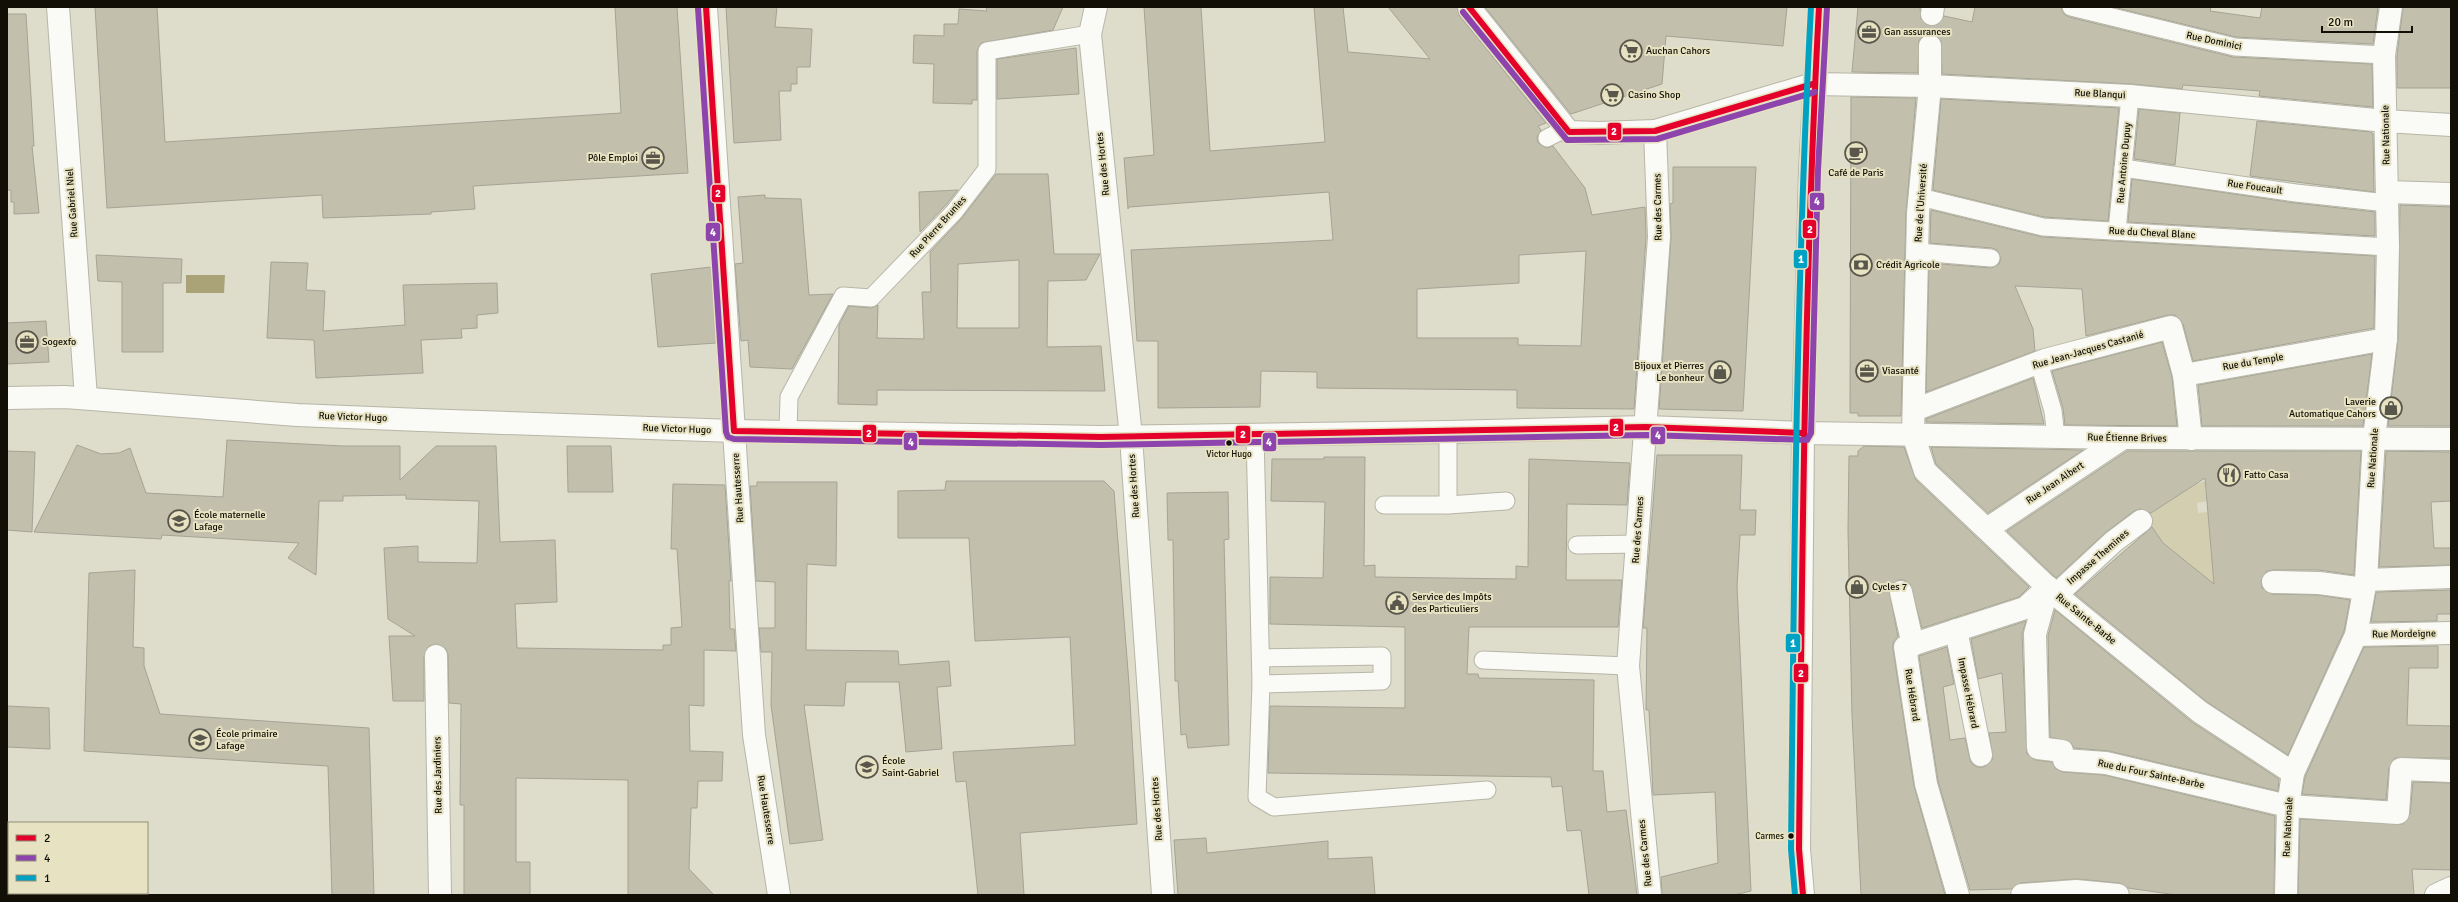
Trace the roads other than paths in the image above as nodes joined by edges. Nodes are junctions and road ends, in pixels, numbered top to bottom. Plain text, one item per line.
1 (58, 7) edge
2 (706, 7) edge
3 (1096, 7) edge
4 (1469, 7) edge
5 (1819, 7) edge
6 (2071, 7) edge
7 (2391, 7) edge
8 (1090, 34) junction
9 (1930, 46) tunnel mouth
10 (2384, 55) junction
11 (1813, 84) junction
12 (1930, 86) junction
13 (2130, 96) junction
14 (2385, 121) junction
15 (2451, 125) edge
16 (1655, 131) junction
17 (2123, 168) junction
18 (2451, 194) edge
19 (1920, 197) junction
20 (2387, 198) junction
21 (2117, 231) junction
22 (2388, 247) junction
23 (1918, 252) junction
24 (1991, 258) dead end
25 (2386, 339) junction
26 (2039, 363) junction
27 (2184, 375) junction
28 (7, 398) edge
29 (86, 398) junction
30 (1914, 410) junction
31 (1646, 427) junction
32 (734, 431) junction
33 (788, 431) junction
34 (1448, 432) junction
35 (1803, 432) junction
36 (1255, 434) junction
37 (1913, 434) junction
38 (1131, 437) junction
39 (2056, 437) junction
40 (2123, 438) junction
41 (2374, 438) junction
42 (2191, 439) junction
43 (2451, 439) edge
44 (1506, 501) dead end
45 (1384, 505) dead end
46 (1448, 505) junction
47 (2141, 521) dead end
48 (1987, 529) junction
49 (1637, 544) junction
50 (1576, 545) dead end
51 (2451, 577) edge
52 (2273, 582) dead end
53 (2365, 585) junction
54 (2052, 591) junction
55 (1901, 592) dead end
56 (1956, 630) junction
57 (2451, 633) edge
58 (2356, 635) junction
59 (1913, 645) junction
60 (436, 656) dead end
61 (1261, 658) junction
62 (1483, 660) dead end
63 (1628, 666) junction
64 (1261, 684) junction
65 (1980, 755) dead end
66 (2451, 770) edge
67 (2293, 773) junction
68 (1487, 790) dead end
69 (2288, 806) junction
70 (2451, 888) edge
71 (440, 895) edge
72 (779, 895) edge
73 (1163, 895) edge
74 (1650, 895) edge
75 (1803, 895) edge
76 (1958, 895) edge
77 (2022, 895) edge
78 (2118, 895) edge
79 (2286, 895) edge
80 (2436, 895) edge

1 - 29 street, Rue Gabriel Niel
2 - 32 street, Rue Hautesserre
3 - 8 street, Rue des Hortes
4 - 16 street, Rue Blanqui
5 - 11 street
6 - 10 lane, Rue Dominici
7 - 10 street, Rue Nationale
8 - 33 lane, Rue Pierre Brunies
8 - 38 street, Rue des Hortes
9 - 12 street, Rue de l'Université
10 - 14 street, Rue Nationale
11 - 12 street, Rue Blanqui
11 - 16 street, Rue Blanqui
11 - 35 street
12 - 13 street, Rue Blanqui
12 - 19 street, Rue de l'Université
13 - 14 street, Rue Blanqui
13 - 17 lane, Rue Antoine Dupuy
14 - 15 street, Rue Blanqui
14 - 20 street, Rue Nationale
16 - 31 street, Rue des Carmes
17 - 20 lane, Rue Foucault
17 - 21 lane, Rue Antoine Dupuy
18 - 20 street
19 - 21 lane, Rue du Cheval Blanc
19 - 23 street, Rue de l'Université
20 - 22 street, Rue Nationale
21 - 22 lane, Rue du Cheval Blanc
22 - 25 street, Rue Nationale
23 - 24 lane
23 - 30 street, Rue de l'Université
25 - 27 street, Rue du Temple
25 - 41 street, Rue Nationale
26 - 27 street, Rue Jean-Jacques Castanié
26 - 30 street, Rue Jean-Jacques Castanié
26 - 39 lane
27 - 42 street
28 - 29 street, Rue Victor Hugo
29 - 32 street, Rue Victor Hugo
30 - 37 street, Rue de l'Université
31 - 34 street, Rue Victor Hugo
31 - 35 street, Rue Victor Hugo
31 - 49 street, Rue des Carmes
32 - 33 street, Rue Victor Hugo
32 - 72 street, Rue Hautesserre
33 - 38 street, Rue Victor Hugo
34 - 36 street, Rue Victor Hugo
34 - 46 lane
35 - 37 street, Rue Étienne Brives
35 - 75 street
36 - 38 street, Rue Victor Hugo
36 - 61 lane
37 - 39 street, Rue Étienne Brives
37 - 48 street, Rue Sainte-Barbe
38 - 73 street, Rue des Hortes
39 - 40 street, Rue Étienne Brives
40 - 42 street, Rue Étienne Brives
40 - 48 street, Rue Jean Albert
41 - 42 street, Rue Étienne Brives
41 - 43 street, Rue Étienne Brives
41 - 53 street, Rue Nationale
44 - 46 lane
45 - 46 lane
47 - 54 street, Impasse Themines
48 - 54 street, Rue Sainte-Barbe
49 - 50 lane
49 - 63 street, Rue des Carmes
51 - 53 street
52 - 53 street
53 - 58 street, Rue Nationale
54 - 56 street
54 - 67 street, Rue Sainte-Barbe
54 - 69 street, Rue du Four Sainte-Barbe
55 - 59 street
56 - 59 street
56 - 65 street, Impasse Hébrard
57 - 58 street, Rue Mordeigne
58 - 67 street, Rue Nationale
59 - 76 street, Rue Hébrard
60 - 71 street, Rue des Jardiniers
61 - 64 lane
61 - 64 lane
62 - 63 lane
63 - 74 street, Rue des Carmes
64 - 68 lane
66 - 69 street
67 - 69 street, Rue Nationale
69 - 79 street, Rue Nationale
70 - 80 street
77 - 78 street

